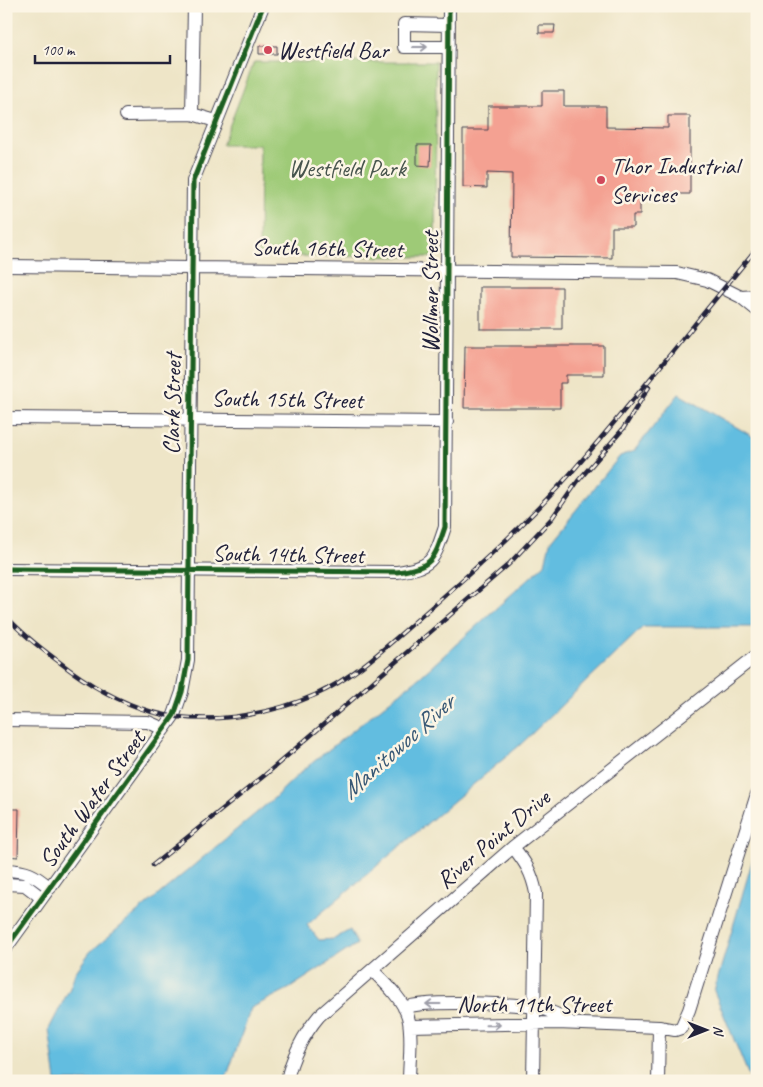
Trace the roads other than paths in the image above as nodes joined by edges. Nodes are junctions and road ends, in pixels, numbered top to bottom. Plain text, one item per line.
1 (194, 6) edge
2 (263, 6) edge
3 (449, 6) edge
4 (449, 25) junction
5 (449, 47) junction
6 (192, 114) junction
7 (126, 115) dead end
8 (216, 121) junction
9 (6, 266) edge
10 (191, 267) junction
11 (448, 270) junction
12 (757, 296) edge
13 (741, 297) junction
14 (757, 310) edge
15 (6, 418) edge
16 (190, 419) junction
17 (447, 422) junction
18 (6, 569) edge
19 (419, 569) joint
20 (188, 570) junction
21 (757, 655) edge
22 (182, 692) joint
23 (6, 720) edge
24 (164, 729) junction
25 (757, 794) edge
26 (513, 847) junction
27 (6, 870) edge
28 (6, 884) edge
29 (46, 893) junction
30 (6, 948) edge
31 (372, 970) junction
32 (534, 1007) junction
33 (404, 1008) junction
34 (572, 1023) junction
35 (533, 1024) junction
36 (410, 1026) junction
37 (659, 1028) junction
38 (287, 1081) edge
39 (409, 1081) edge
40 (533, 1081) edge
41 (658, 1081) edge

1 - 6 street
2 - 8 street, Clark Street
3 - 4 street, Wollmer Street
4 - 5 street, Wollmer Street
4 -> 5 street
5 - 11 street, Wollmer Street
6 - 7 street
6 - 8 street
8 - 10 street, Clark Street
9 - 10 street, South 16th Street
10 - 11 street, South 16th Street
10 - 16 street, Clark Street
11 - 13 street, South 16th Street
11 - 17 street, Wollmer Street
12 - 13 street
13 - 14 street, South 16th Street
15 - 16 street, South 15th Street
16 - 17 street, South 15th Street
16 - 20 street, Clark Street
17 - 19 street, Wollmer Street
18 - 20 street, South 14th Street
19 - 20 street, South 14th Street
20 - 22 street, Clark Street
21 - 26 street, River Point Drive
22 - 24 street, South Water Street
23 - 24 street
24 - 29 street, South Water Street
25 - 37 street, North 11th Street
26 - 31 street, River Point Drive
26 - 32 street
27 - 29 street
28 - 29 street
29 - 30 street, South Water Street
31 - 33 street
31 - 38 street, River Point Drive
32 -> 33 street, North 11th Street
32 - 34 street, North 11th Street
32 - 35 street
33 - 36 street
34 - 35 street, North 11th Street
34 - 37 street, North 11th Street
36 -> 35 street, North 11th Street
35 - 40 street
36 - 39 street
37 - 41 street

